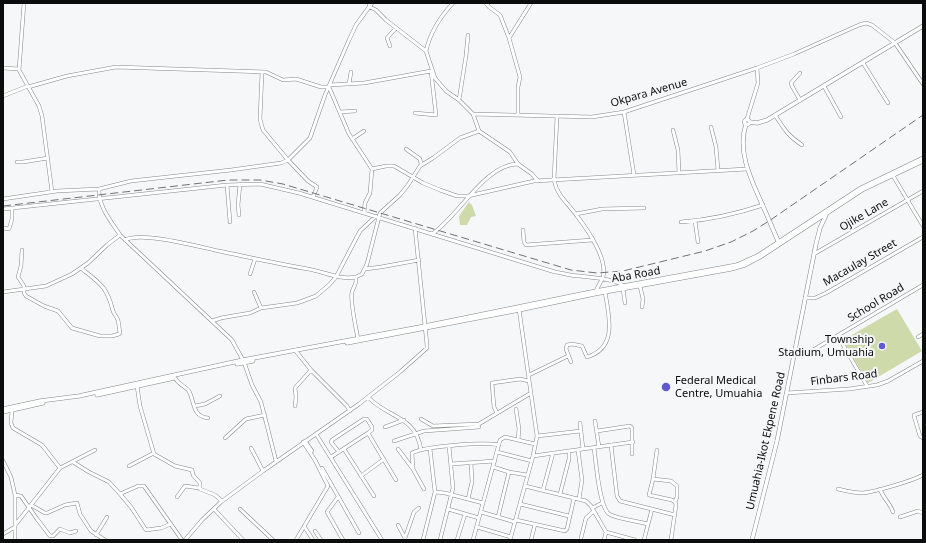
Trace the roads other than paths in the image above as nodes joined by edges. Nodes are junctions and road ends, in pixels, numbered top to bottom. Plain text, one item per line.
1 (24, 3) edge
2 (372, 3) edge
3 (453, 3) edge
4 (486, 3) edge
5 (531, 3) edge
6 (370, 5) edge
7 (923, 26) edge
8 (396, 28) junction
9 (468, 35) dead end
10 (509, 38) junction
11 (895, 44) junction
12 (390, 46) dead end
13 (426, 51) junction
14 (863, 63) junction
15 (3, 68) edge
16 (757, 68) junction
17 (19, 69) junction
18 (431, 70) junction
19 (262, 72) junction
20 (352, 72) dead end
21 (800, 73) dead end
22 (349, 84) junction
23 (923, 84) edge
24 (329, 86) junction
25 (824, 86) junction
26 (28, 87) junction
27 (3, 96) edge
28 (458, 100) junction
29 (800, 100) junction
30 (888, 103) dead end
31 (355, 111) dead end
32 (340, 112) junction
33 (624, 112) junction
34 (415, 113) dead end
35 (473, 114) junction
36 (518, 114) junction
37 (775, 115) junction
38 (556, 116) junction
39 (841, 117) dead end
40 (748, 122) junction
41 (711, 127) dead end
42 (673, 130) dead end
43 (364, 131) dead end
44 (479, 131) junction
45 (352, 139) junction
46 (802, 145) dead end
47 (406, 149) dead end
48 (48, 158) junction
49 (923, 159) edge
50 (288, 160) junction
51 (17, 162) dead end
52 (421, 164) junction
53 (518, 164) junction
54 (372, 169) junction
55 (747, 169) junction
56 (718, 170) junction
57 (680, 173) junction
58 (892, 174) junction
59 (634, 175) junction
60 (413, 177) junction
61 (554, 180) junction
62 (538, 181) junction
63 (240, 184) junction
64 (52, 185) junction
65 (227, 185) junction
66 (99, 189) junction
67 (57, 191) junction
68 (923, 191) edge
69 (52, 192) junction
70 (468, 196) junction
71 (313, 197) junction
72 (3, 199) edge
73 (99, 199) junction
74 (908, 200) junction
75 (763, 205) junction
76 (12, 208) junction
77 (644, 208) dead end
78 (3, 209) edge
79 (364, 213) junction
80 (576, 214) junction
81 (239, 215) dead end
82 (378, 216) junction
83 (819, 220) junction
84 (695, 221) junction
85 (230, 222) dead end
86 (681, 222) dead end
87 (923, 226) edge
88 (3, 228) edge
89 (416, 228) junction
90 (523, 230) dead end
91 (774, 232) junction
92 (432, 234) junction
93 (790, 234) junction
94 (120, 235) junction
95 (923, 237) edge
96 (125, 240) junction
97 (592, 240) junction
98 (698, 242) dead end
99 (779, 243) junction
100 (770, 248) junction
101 (22, 250) dead end
102 (814, 254) junction
103 (255, 259) junction
104 (419, 260) junction
105 (82, 269) junction
106 (365, 269) junction
107 (703, 273) junction
108 (250, 274) dead end
109 (336, 277) junction
110 (356, 277) junction
111 (603, 278) junction
112 (923, 285) edge
113 (640, 286) junction
114 (624, 287) junction
115 (23, 289) junction
116 (596, 291) junction
117 (3, 292) edge
118 (254, 292) dead end
119 (605, 292) junction
120 (805, 298) junction
121 (625, 302) dead end
122 (642, 306) dead end
123 (261, 308) junction
124 (519, 309) junction
125 (212, 321) junction
126 (425, 327) junction
127 (923, 334) edge
128 (838, 336) junction
129 (918, 337) dead end
130 (358, 339) junction
131 (328, 346) junction
132 (298, 351) junction
133 (794, 353) junction
134 (568, 356) junction
135 (244, 361) junction
136 (923, 361) edge
137 (571, 362) dead end
138 (312, 370) junction
139 (529, 375) junction
140 (175, 378) junction
141 (529, 381) junction
142 (136, 386) junction
143 (867, 386) junction
144 (787, 393) junction
145 (531, 395) junction
146 (220, 396) dead end
147 (369, 397) junction
148 (71, 398) junction
149 (194, 406) junction
150 (294, 406) dead end
151 (516, 409) dead end
152 (3, 410) edge
153 (12, 410) junction
154 (350, 411) junction
155 (923, 412) edge
156 (497, 413) junction
157 (265, 415) junction
158 (208, 418) dead end
159 (421, 419) dead end
160 (404, 420) junction
161 (595, 421) dead end
162 (580, 423) dead end
163 (385, 427) dead end
164 (479, 427) dead end
165 (581, 431) junction
166 (597, 431) junction
167 (368, 433) junction
168 (316, 434) junction
169 (417, 434) junction
170 (537, 436) junction
171 (225, 438) dead end
172 (923, 438) edge
173 (518, 440) junction
174 (394, 441) dead end
175 (304, 442) junction
176 (632, 442) junction
177 (535, 444) junction
178 (499, 445) junction
179 (611, 445) junction
180 (449, 446) junction
181 (599, 447) junction
182 (251, 448) dead end
183 (594, 448) junction
184 (344, 449) junction
185 (398, 449) dead end
186 (430, 449) junction
187 (584, 449) junction
188 (95, 450) dead end
189 (421, 450) junction
190 (578, 450) junction
191 (657, 450) dead end
192 (569, 451) junction
193 (339, 452) junction
194 (497, 452) junction
195 (553, 452) junction
196 (154, 453) junction
197 (632, 454) dead end
198 (533, 456) junction
199 (331, 457) junction
200 (384, 459) junction
201 (3, 461) edge
202 (276, 461) junction
203 (495, 461) junction
204 (532, 461) junction
205 (73, 462) junction
206 (471, 463) junction
207 (451, 464) junction
208 (130, 466) dead end
209 (493, 467) junction
210 (60, 468) junction
211 (413, 470) junction
212 (263, 471) junction
213 (509, 472) junction
214 (923, 475) edge
215 (361, 476) junction
216 (527, 476) junction
217 (653, 479) junction
218 (396, 480) dead end
219 (525, 486) junction
220 (199, 488) junction
221 (424, 489) dead end
222 (838, 489) dead end
223 (880, 489) junction
224 (543, 490) junction
225 (435, 492) junction
226 (120, 494) junction
227 (452, 494) junction
228 (560, 494) junction
229 (15, 495) junction
230 (374, 496) dead end
231 (177, 497) dead end
232 (338, 497) junction
233 (574, 498) junction
234 (468, 499) junction
235 (578, 499) junction
236 (222, 501) junction
237 (675, 502) junction
238 (483, 503) junction
239 (602, 503) junction
240 (520, 504) junction
241 (30, 506) junction
242 (419, 508) dead end
243 (214, 509) junction
244 (240, 509) dead end
245 (448, 509) junction
246 (593, 509) junction
247 (652, 509) junction
248 (922, 511) edge
249 (481, 512) junction
250 (893, 512) dead end
251 (465, 514) junction
252 (675, 515) junction
253 (107, 516) dead end
254 (569, 516) junction
255 (498, 517) junction
256 (900, 517) dead end
257 (479, 518) junction
258 (516, 521) junction
259 (171, 524) junction
260 (535, 524) junction
261 (648, 524) junction
262 (398, 525) dead end
263 (15, 526) junction
264 (304, 526) junction
265 (477, 527) junction
266 (315, 531) dead end
267 (76, 532) dead end
268 (606, 532) junction
269 (359, 533) dead end
270 (3, 534) edge
271 (96, 535) junction
272 (581, 538) dead end
273 (623, 538) edge
274 (406, 539) edge
275 (511, 539) edge
276 (15, 540) edge
277 (105, 540) edge
278 (182, 540) edge
279 (185, 540) edge
280 (243, 540) edge
281 (273, 540) edge
282 (296, 540) edge
283 (313, 540) edge
284 (321, 540) edge
285 (343, 540) edge
286 (382, 540) edge
287 (423, 540) edge
288 (440, 540) edge
289 (457, 540) edge
290 (473, 540) edge
291 (531, 540) edge
292 (604, 540) edge
293 (635, 540) edge
294 (644, 540) edge
295 (671, 540) edge
296 (752, 540) edge

1 - 17 street
2 - 6 street
3 - 13 street
4 - 10 street
5 - 10 street
6 - 8 street
6 - 24 street
7 - 11 main road
8 - 12 street
8 - 13 street
9 - 28 street
10 - 36 street
11 - 14 main road
11 - 16 street, Okpara Avenue
11 - 23 street, Okpara Avenue
13 - 18 street
14 - 25 main road
14 - 30 street
15 - 17 street
16 - 33 street, Okpara Avenue
16 - 40 street
17 - 26 street
18 - 22 street
18 - 28 street
18 - 34 street
19 - 24 street
19 - 26 street
19 - 50 street
20 - 22 street
21 - 29 street
22 - 24 street
24 - 32 street
24 - 50 street
25 - 29 main road
25 - 39 street
26 - 27 street
26 - 48 street
28 - 35 street
29 - 37 main road
31 - 32 street
32 - 45 street
33 - 38 street, Okpara Avenue
33 - 59 street
35 - 36 street, Okpara Avenue
35 - 44 street
36 - 38 street, Okpara Avenue
37 - 40 main road
37 - 46 street
38 - 61 street
40 - 55 main road
41 - 56 street
42 - 57 street
43 - 45 street
44 - 52 street
44 - 53 street
45 - 54 street
47 - 52 street
48 - 51 street
48 - 64 street
49 - 58 main road, Aba Road
50 - 66 street
50 - 71 street
52 - 60 street
53 - 62 street
53 - 70 street
54 - 60 street
54 - 79 street
55 - 56 street
55 - 75 main road
56 - 57 street
57 - 59 street
58 - 74 street
58 - 83 main road, Aba Road
58 - 83 main road, Aba Road
59 - 61 street
60 - 70 street
60 - 82 street
61 - 62 street
61 - 80 street
62 - 70 street
63 - 65 street
63 - 71 street
63 - 81 street
64 - 67 street
64 - 69 street
65 - 73 street
65 - 85 street
66 - 67 street
66 - 73 street
67 - 69 street
68 - 74 street, Ojike Lane
69 - 72 street
70 - 92 street
71 - 79 street
73 - 76 street
73 - 94 street
74 - 87 street
74 - 102 street, Ojike Lane
75 - 84 street
75 - 91 main road
76 - 78 street
76 - 88 street
77 - 80 street
79 - 82 street
80 - 97 street
82 - 89 street
82 - 106 street
82 - 109 street
83 - 93 main road, Aba Road
83 - 99 main road, Aba Road
83 - 102 main road, Umuahia-Ikot Ekpene Road
84 - 86 street
84 - 98 street
89 - 92 street
89 - 104 street
90 - 97 street
91 - 93 main road
91 - 99 main road
91 - 100 main road
92 - 111 street
93 - 99 main road, Aba Road
94 - 96 street
94 - 105 street
95 - 120 street, Macaulay Street
96 - 103 street
96 - 125 street
97 - 111 street
99 - 100 main road, Aba Road
99 - 107 main road, Aba Road
100 - 107 main road, Aba Road
101 - 115 street
102 - 120 main road, Umuahia-Ikot Ekpene Road
103 - 108 street
103 - 109 street
104 - 106 street
104 - 126 street
105 - 115 street
105 - 115 street
106 - 110 street
107 - 113 main road, Aba Road
107 - 114 main road, Aba Road
109 - 110 street
109 - 123 street
110 - 130 street
111 - 114 street
111 - 116 street
112 - 128 street, School Road
113 - 114 main road, Aba Road
113 - 122 street
114 - 116 main road, Aba Road
114 - 119 main road, Aba Road
114 - 121 street
115 - 117 street
116 - 124 main road, Aba Road
118 - 123 street
119 - 124 main road, Aba Road
119 - 134 street
120 - 133 main road, Umuahia-Ikot Ekpene Road
123 - 125 street
124 - 126 main road, Aba Road
124 - 139 street
125 - 135 street
126 - 130 main road, Aba Road
126 - 131 main road, Aba Road
126 - 147 street
127 - 129 street
128 - 133 street, School Road
128 - 143 street
130 - 131 main road, Aba Road
131 - 132 main road
132 - 135 main road
132 - 138 street
133 - 144 main road, Umuahia-Ikot Ekpene Road
134 - 137 street
134 - 139 street
135 - 140 main road
135 - 148 main road
135 - 157 street
136 - 143 street, Finbars Road
138 - 150 street
138 - 154 street
139 - 141 street
140 - 142 main road
140 - 149 street
141 - 145 street
141 - 156 street
142 - 148 main road
142 - 196 street
143 - 144 street, Finbars Road
144 - 296 main road, Umuahia-Ikot Ekpene Road
145 - 156 street
145 - 170 street
146 - 149 street
147 - 154 street
147 - 160 street
148 - 152 main road
148 - 153 main road
149 - 158 street
151 - 173 street
152 - 153 main road
153 - 210 street
154 - 168 street
155 - 172 street
156 - 159 street
157 - 171 street
157 - 202 street
160 - 163 street
160 - 169 street
161 - 166 street
162 - 165 street
164 - 169 street
165 - 170 street
165 - 187 street
166 - 176 street
166 - 181 street
167 - 184 street
167 - 193 street
167 - 200 street
168 - 175 street
168 - 199 street
169 - 174 street
169 - 189 street
170 - 177 street
173 - 177 street
173 - 178 street
175 - 202 street
175 - 232 street
175 - 264 street
176 - 179 street
176 - 197 street
177 - 198 street
178 - 180 street
178 - 194 street
179 - 181 street
179 - 247 street
180 - 186 street
180 - 207 street
181 - 183 street
182 - 212 street
183 - 187 street
183 - 239 street
184 - 193 street
184 - 215 street
185 - 211 street
186 - 189 street
186 - 225 street
187 - 190 street
188 - 205 street
189 - 211 street
190 - 192 street
190 - 235 street
191 - 217 street
192 - 195 street
192 - 228 street
193 - 199 street
194 - 203 street
194 - 204 street
195 - 198 street
195 - 224 street
196 - 208 street
196 - 220 street
198 - 204 street
199 - 286 street
200 - 215 street
200 - 218 street
201 - 229 street
202 - 212 street
203 - 206 street
203 - 209 street
204 - 216 street
205 - 210 street
205 - 226 street
206 - 207 street
206 - 234 street
207 - 227 street
209 - 213 street
209 - 238 street
210 - 241 street
211 - 221 street
212 - 236 street
213 - 216 street
213 - 255 street
214 - 223 street
215 - 230 street
216 - 219 street
217 - 237 street
217 - 237 street
219 - 224 street
219 - 240 street
220 - 231 street
220 - 236 street
222 - 223 street
223 - 250 street
224 - 228 street
225 - 227 street
225 - 287 street
226 - 259 street
226 - 259 street
227 - 234 street
227 - 245 street
228 - 233 street
229 - 241 street
229 - 263 street
232 - 269 street
232 - 285 street
233 - 235 street
233 - 254 street
234 - 238 street
235 - 246 street
236 - 243 street
237 - 252 street
238 - 249 street
239 - 246 street
239 - 261 street
240 - 254 street
240 - 258 street
241 - 263 street
241 - 267 street
241 - 271 street
242 - 274 street
243 - 279 street
243 - 280 street
244 - 281 street
245 - 251 street
245 - 288 street
246 - 268 street
246 - 272 street
247 - 252 street
247 - 261 street
248 - 256 street
249 - 255 street
249 - 257 street
251 - 257 street
251 - 289 street
252 - 295 street
253 - 271 street
254 - 260 street
255 - 258 street
257 - 265 street
258 - 260 street
258 - 275 street
259 - 278 street
260 - 291 street
261 - 294 street
262 - 274 street
263 - 270 street
263 - 276 street
264 - 282 street
264 - 283 street
265 - 275 street
265 - 290 street
266 - 284 street
268 - 273 street
268 - 292 street
271 - 277 street
273 - 293 street

